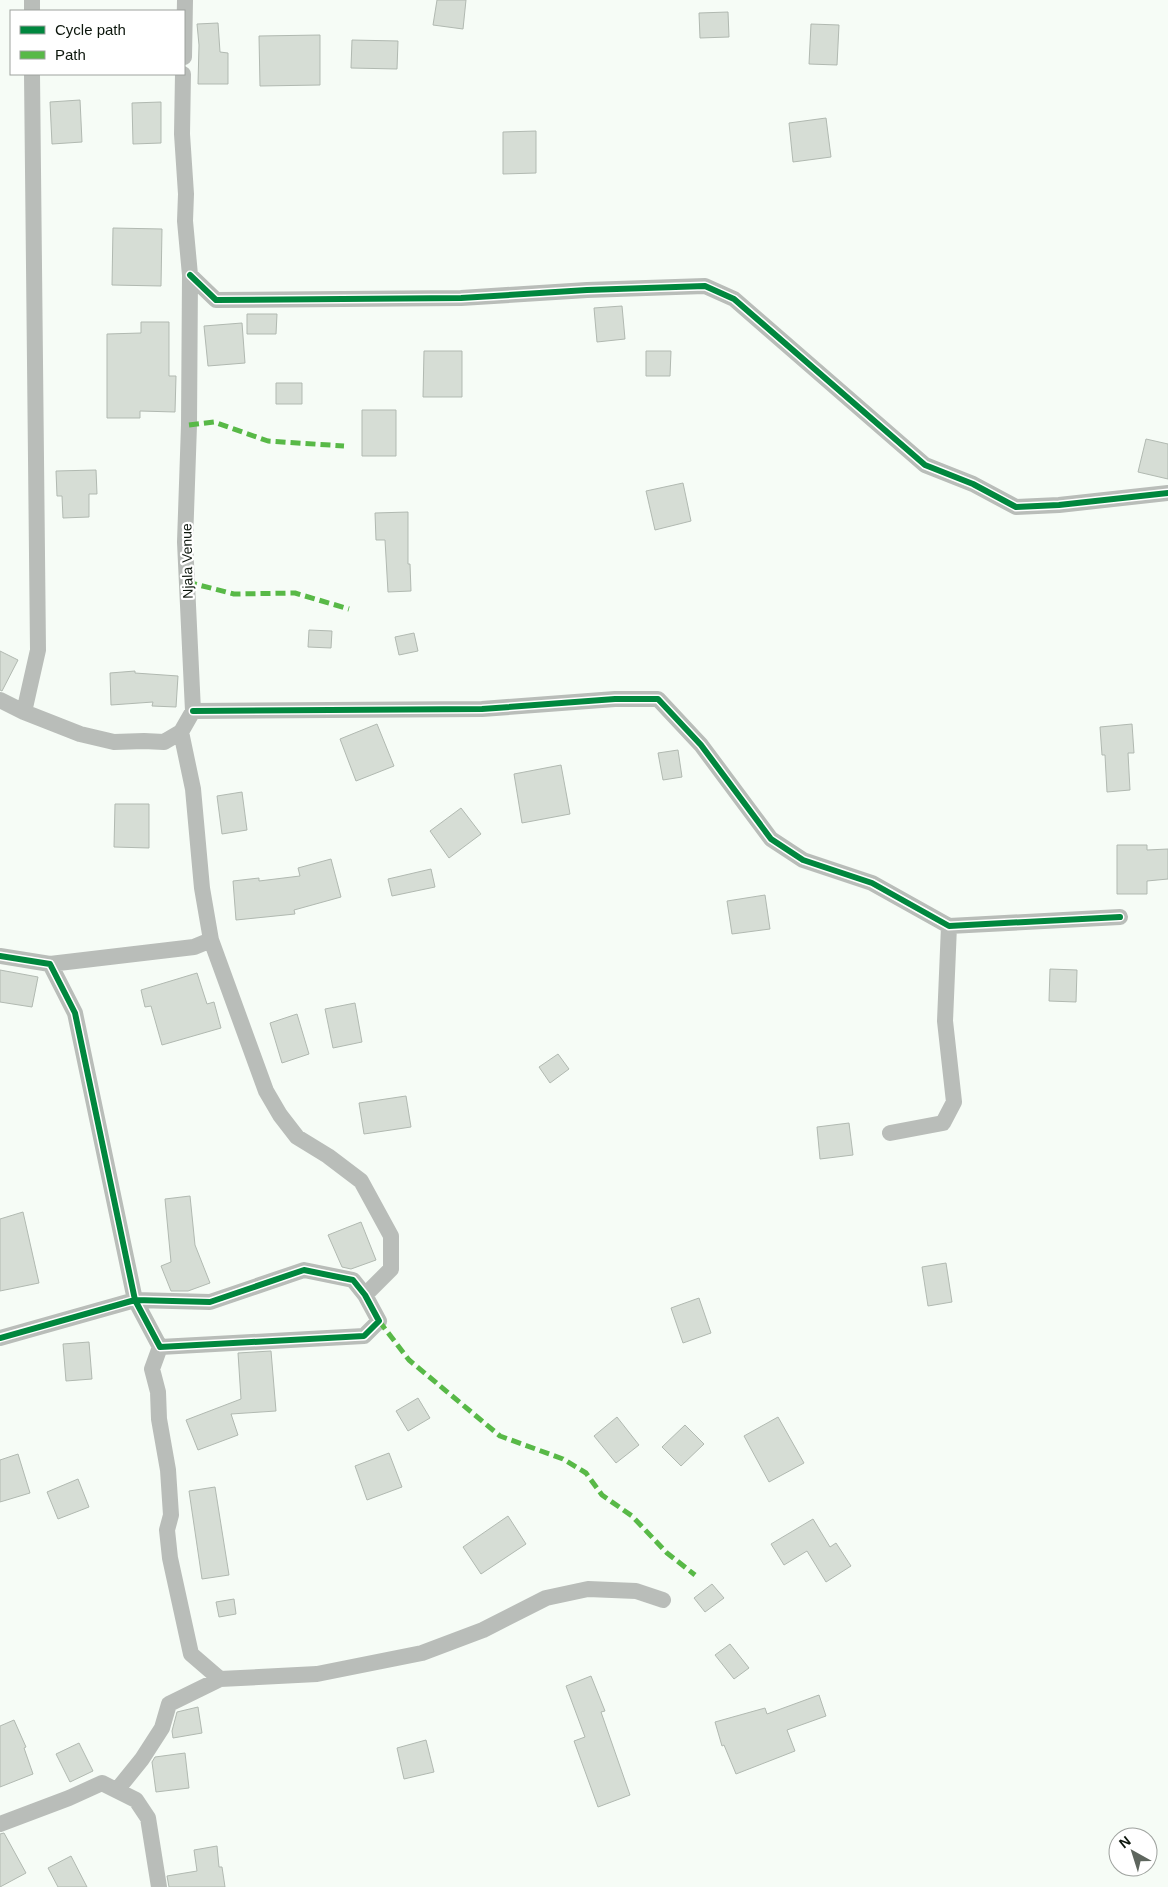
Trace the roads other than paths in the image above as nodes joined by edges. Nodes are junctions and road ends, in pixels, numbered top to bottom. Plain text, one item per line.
1 (32, 75) edge
2 (183, 75) edge
3 (190, 275) junction
4 (1168, 493) edge
5 (0, 700) edge
6 (193, 711) junction
7 (24, 712) junction
8 (181, 732) junction
9 (1120, 917) dead end
10 (950, 926) junction
11 (211, 940) junction
12 (0, 956) edge
13 (50, 964) junction
14 (890, 1134) dead end
15 (365, 1295) junction
16 (135, 1300) junction
17 (0, 1338) edge
18 (160, 1347) junction
19 (664, 1600) dead end
20 (220, 1679) junction
21 (117, 1790) junction
22 (0, 1824) edge
23 (159, 1887) edge

1 - 7 street
2 - 3 street, Njala Venue
3 - 4 street
3 - 6 street, Njala Venue
5 - 7 street
6 - 8 street
6 - 10 street
7 - 8 street
8 - 11 street
9 - 10 street
10 - 14 street
11 - 13 street
11 - 15 street
12 - 13 street
13 - 16 street
15 - 16 street
15 - 18 street
16 - 17 street
16 - 18 street
18 - 20 street
19 - 20 street
20 - 21 street
21 - 22 street
21 - 23 street

